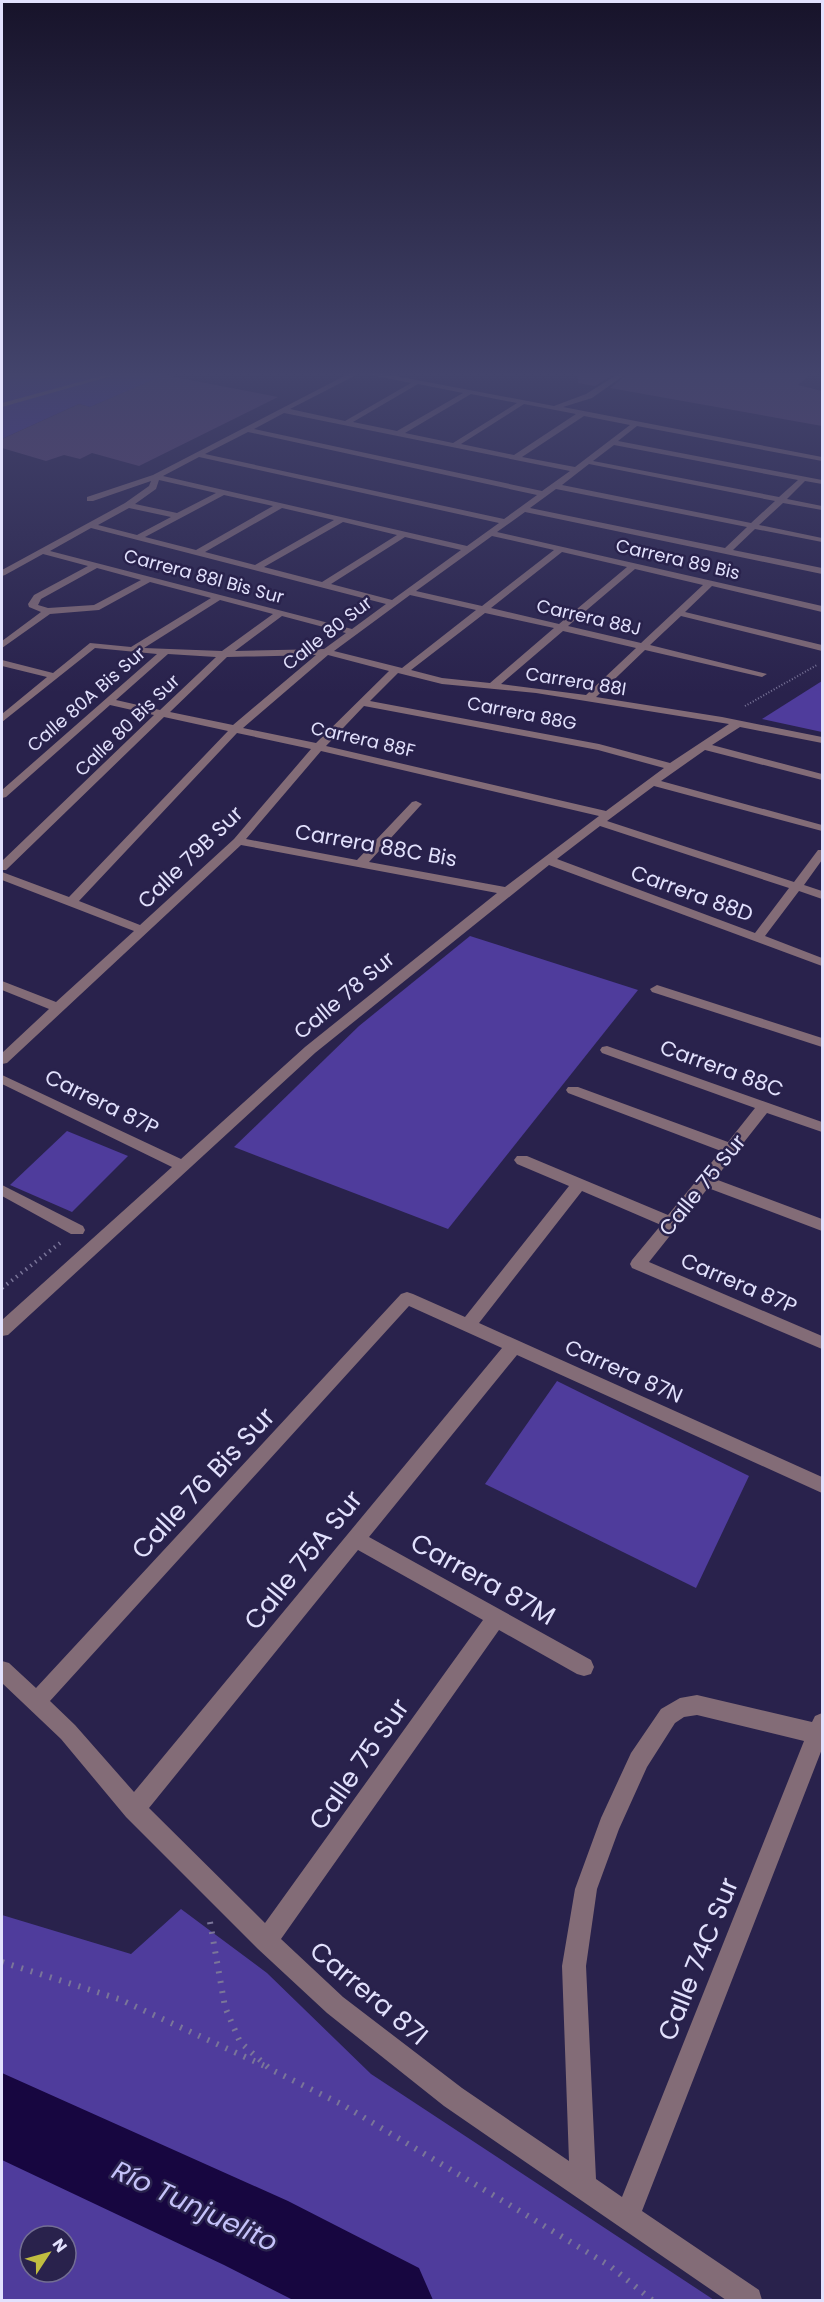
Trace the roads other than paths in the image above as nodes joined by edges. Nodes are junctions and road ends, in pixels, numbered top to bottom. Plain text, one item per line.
1 (152, 478) edge
2 (156, 478) edge
3 (162, 478) edge
4 (309, 478) edge
5 (473, 478) edge
6 (565, 478) edge
7 (671, 478) edge
8 (804, 478) edge
9 (806, 478) edge
10 (822, 482) edge
11 (555, 486) junction
12 (222, 493) junction
13 (544, 494) junction
14 (90, 499) dead end
15 (781, 500) junction
16 (128, 505) junction
17 (280, 506) junction
18 (822, 508) edge
19 (524, 509) junction
20 (178, 516) junction
21 (341, 520) junction
22 (506, 522) junction
23 (92, 526) junction
24 (754, 526) junction
25 (490, 533) junction
26 (404, 534) junction
27 (137, 538) junction
28 (822, 540) edge
29 (469, 549) junction
30 (561, 549) junction
31 (727, 551) junction
32 (45, 552) junction
33 (196, 553) junction
34 (96, 565) junction
35 (633, 566) junction
36 (256, 568) junction
37 (822, 571) edge
38 (2, 573) edge
39 (149, 579) junction
40 (710, 583) junction
41 (323, 585) junction
42 (409, 592) junction
43 (219, 597) junction
44 (394, 603) junction
45 (484, 609) junction
46 (822, 609) edge
47 (48, 611) junction
48 (280, 613) junction
49 (679, 613) junction
50 (561, 627) junction
51 (354, 632) junction
52 (2, 645) edge
53 (644, 646) junction
54 (822, 648) edge
55 (134, 650) junction
56 (165, 652) junction
57 (326, 652) junction
58 (224, 654) junction
59 (2, 663) edge
60 (399, 671) junction
61 (762, 674) dead end
62 (54, 676) junction
63 (492, 686) junction
64 (588, 699) junction
65 (109, 702) junction
66 (363, 703) junction
67 (163, 713) junction
68 (2, 719) edge
69 (738, 723) junction
70 (236, 728) junction
71 (822, 740) edge
72 (701, 746) junction
73 (318, 747) junction
74 (672, 767) junction
75 (822, 777) edge
76 (652, 782) junction
77 (2, 795) edge
78 (416, 804) dead end
79 (603, 819) junction
80 (822, 828) edge
81 (238, 841) junction
82 (822, 853) edge
83 (547, 860) junction
84 (360, 864) junction
85 (2, 867) edge
86 (2, 876) edge
87 (797, 886) junction
88 (507, 891) junction
89 (822, 895) edge
90 (70, 903) junction
91 (143, 930) junction
92 (757, 938) junction
93 (822, 962) edge
94 (2, 985) edge
95 (657, 989) dead end
96 (59, 1008) junction
97 (822, 1043) edge
98 (607, 1050) dead end
99 (2, 1060) edge
100 (2, 1079) edge
101 (573, 1090) dead end
102 (765, 1106) junction
103 (822, 1127) edge
104 (730, 1149) junction
105 (522, 1160) dead end
106 (183, 1166) junction
107 (705, 1181) junction
108 (579, 1184) junction
109 (2, 1190) edge
110 (672, 1223) junction
111 (822, 1225) edge
112 (77, 1230) road end
113 (638, 1264) joint
114 (407, 1298) joint
115 (468, 1325) junction
116 (2, 1330) edge
117 (822, 1342) edge
118 (514, 1346) junction
119 (822, 1485) edge
120 (356, 1539) junction
121 (496, 1618) junction
122 (584, 1667) dead end
123 (2, 1670) edge
124 (37, 1701) junction
125 (820, 1729) edge
126 (134, 1809) junction
127 (266, 1941) junction
128 (583, 2188) junction
129 (627, 2216) junction
130 (749, 2301) edge

1 - 14 street
2 - 16 street
3 - 12 street
4 - 22 street
5 - 13 street
6 - 11 street, Calle 80 Sur
7 - 15 street
8 - 15 street
9 - 10 street
11 - 13 street, Calle 80 Sur
11 - 24 street
12 - 17 street
12 - 20 street
13 - 19 street, Calle 80 Sur
15 - 18 street
15 - 24 street
16 - 20 street
16 - 23 street
17 - 21 street
17 - 33 street
19 - 22 street, Calle 80 Sur
19 - 31 street
20 - 27 street
21 - 26 street
21 - 36 street
22 - 25 street, Calle 80 Sur
23 - 27 street
23 - 32 street
24 - 28 street
24 - 31 street
25 - 29 street, Calle 80 Sur
25 - 30 street, Carrera 89 Bis
26 - 29 street
26 - 41 street
27 - 33 street
29 - 42 street, Calle 80 Sur
30 - 35 street, Carrera 89 Bis
30 - 45 street, Calle 79B Sur
31 - 37 street
32 - 34 street, Carrera 88I Bis Sur
32 - 38 street
33 - 36 street
34 - 39 street, Carrera 88I Bis Sur
34 - 47 street
35 - 40 street, Carrera 89 Bis
35 - 50 street
36 - 41 street
39 - 43 street, Carrera 88I Bis Sur
39 - 47 street
40 - 46 street, Carrera 89 Bis
40 - 49 street
41 - 44 street
42 - 44 street, Calle 80 Sur
42 - 45 street, Carrera 88J
43 - 48 street, Carrera 88I Bis Sur
43 - 55 street
44 - 51 street, Calle 80 Sur
45 - 50 street, Carrera 88J
45 - 60 street, Calle 79B Sur
47 - 52 street
48 - 51 street, Carrera 88I Bis Sur
48 - 58 street, Calle 80 Bis Sur
49 - 53 street
49 - 54 street
50 - 53 street, Carrera 88J
50 - 63 street
51 - 57 street, Calle 80 Sur
53 - 61 street, Carrera 88J
53 - 64 street
55 - 56 street
55 - 62 street
56 - 58 street
56 - 65 street, Calle 80A Bis Sur
57 - 58 street, Carrera 88I
57 - 60 street, Carrera 88I
57 - 70 street, Calle 80 Sur
58 - 67 street, Calle 80 Bis Sur
59 - 62 street
60 - 63 street, Carrera 88I
60 - 66 street, Calle 79B Sur
62 - 68 street
63 - 64 street, Carrera 88I
64 - 69 street, Carrera 88I
65 - 67 street, Carrera 88F
65 - 77 street, Calle 80A Bis Sur
66 - 73 street, Calle 79B Sur
66 - 74 street, Carrera 88G
67 - 70 street, Carrera 88F
67 - 85 street, Calle 80 Bis Sur
69 - 71 street, Carrera 88I
69 - 72 street, Calle 78 Sur
70 - 73 street, Carrera 88F
70 - 90 street, Calle 80 Sur
72 - 74 street, Calle 78 Sur
72 - 75 street
73 - 79 street, Carrera 88F
73 - 81 street, Calle 79B Sur
74 - 76 street, Calle 78 Sur
76 - 79 street, Calle 78 Sur
76 - 80 street
78 - 84 street
79 - 83 street, Calle 78 Sur
79 - 87 street, Carrera 88F
81 - 84 street, Carrera 88C Bis
81 - 91 street, Calle 79B Sur
82 - 87 street
83 - 88 street, Calle 78 Sur
83 - 92 street, Carrera 88D
84 - 88 street, Carrera 88C Bis
86 - 90 street
87 - 89 street, Carrera 88F
87 - 92 street
88 - 106 street, Calle 78 Sur
90 - 91 street
91 - 96 street, Calle 79B Sur
92 - 93 street, Carrera 88D
94 - 96 street
95 - 97 street
96 - 99 street, Calle 79B Sur
98 - 102 street, Carrera 88C
100 - 106 street, Carrera 87P
101 - 104 street
102 - 103 street, Carrera 88C
102 - 104 street, Calle 75 Sur
104 - 107 street, Calle 75 Sur
105 - 108 street
106 - 116 street, Calle 78 Sur
107 - 110 street, Calle 75 Sur
107 - 111 street
108 - 110 street
108 - 115 street
109 - 112 street
110 - 113 street, Calle 75 Sur
113 - 117 street, Carrera 87P
114 - 115 street, Carrera 87N
114 - 124 street, Calle 76 Bis Sur
115 - 118 street, Carrera 87N
118 - 119 street, Carrera 87N
118 - 120 street, Calle 75A Sur
120 - 121 street, Carrera 87M
120 - 126 street, Calle 75A Sur
121 - 122 street, Carrera 87M
121 - 127 street, Calle 75 Sur
123 - 124 street, Carrera 87I
124 - 126 street, Carrera 87I
125 - 128 street
125 - 129 street, Calle 74C Sur
126 - 127 street, Carrera 87I
127 - 128 street, Carrera 87I
128 - 129 street, Carrera 87I
129 - 130 street, Carrera 87I

